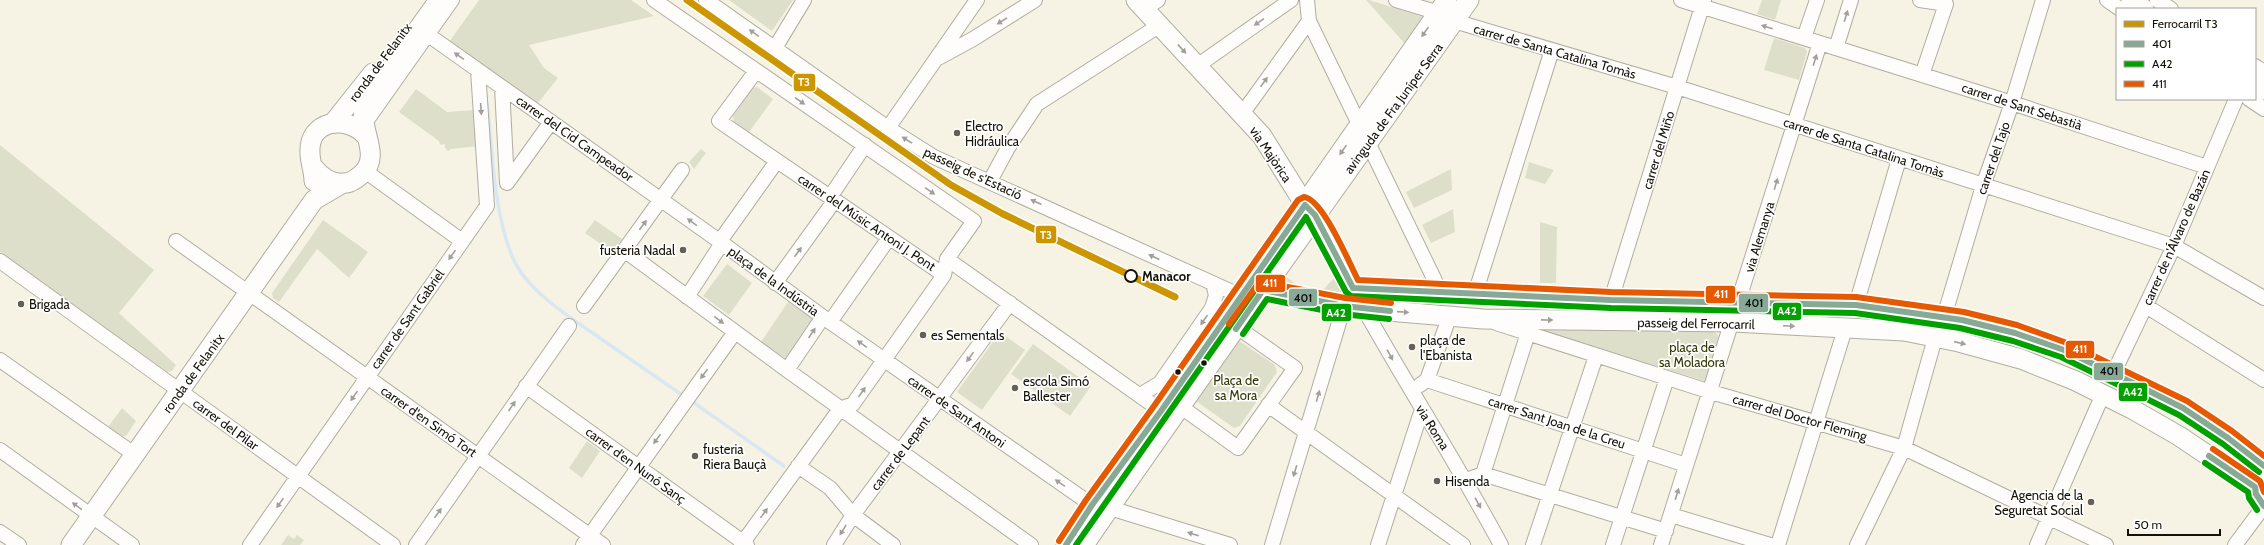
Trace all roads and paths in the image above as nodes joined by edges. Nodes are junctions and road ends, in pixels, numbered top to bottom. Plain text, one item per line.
1 (425, 0) edge
2 (439, 0) edge
3 (452, 0) edge
4 (654, 0) edge
5 (706, 0) edge
6 (804, 0) edge
7 (977, 0) edge
8 (1035, 0) edge
9 (1291, 0) edge
10 (1307, 0) edge
11 (1396, 0) edge
12 (1469, 0) edge
13 (1681, 0) edge
14 (1816, 0) edge
15 (1850, 0) edge
16 (1920, 0) edge
17 (2043, 0) edge
18 (2107, 0) edge
19 (2131, 0) edge
20 (2157, 0) edge
21 (1146, 3) edge
22 (1703, 3) edge
23 (2119, 8) edge
24 (2143, 8) edge
25 (2169, 8) edge
26 (1447, 11) edge
27 (1309, 21) junction
28 (1160, 25) junction
29 (427, 34) junction
30 (1804, 38) junction
31 (1820, 43) junction
32 (775, 48) junction
33 (1836, 48) junction
34 (1552, 50) junction
35 (938, 58) junction
36 (1197, 66) junction
37 (478, 70) junction
38 (756, 71) junction
39 (1922, 75) junction
40 (502, 87) junction
41 (1677, 87) junction
42 (2236, 100) edge
43 (2250, 100) edge
44 (2012, 103) junction
45 (2264, 109) edge
46 (1242, 114) junction
47 (334, 122) junction
48 (551, 122) junction
49 (1360, 125) junction
50 (1794, 125) junction
51 (888, 128) junction
52 (365, 130) junction
53 (1369, 142) junction
54 (865, 145) junction
55 (1899, 159) junction
56 (777, 161) junction
57 (2207, 167) junction
58 (314, 168) junction
59 (682, 170) dead end
60 (365, 171) junction
61 (990, 180) junction
62 (343, 183) junction
63 (1983, 186) junction
64 (832, 199) junction
65 (314, 200) junction
66 (662, 200) junction
67 (1310, 210) junction
68 (889, 238) junction
69 (176, 241) dead end
70 (462, 241) junction
71 (721, 242) junction
72 (2174, 246) junction
73 (624, 250) junction
74 (947, 259) junction
75 (0, 262) edge
76 (944, 275) junction
77 (775, 283) junction
78 (1213, 284) junction
79 (1353, 288) junction
80 (1251, 290) junction
81 (1440, 291) junction
82 (250, 293) junction
83 (1475, 294) junction
84 (687, 296) junction
85 (2264, 298) edge
86 (1610, 300) junction
87 (1010, 303) junction
88 (1739, 303) junction
89 (1856, 305) junction
90 (584, 306) dead end
91 (1344, 306) junction
92 (2146, 306) junction
93 (1364, 309) junction
94 (1450, 315) junction
95 (1944, 317) junction
96 (1482, 319) junction
97 (826, 320) junction
98 (1733, 322) junction
99 (569, 326) dead end
100 (1237, 327) junction
101 (1845, 329) junction
102 (735, 332) junction
103 (1528, 333) junction
104 (1935, 338) junction
105 (1596, 356) junction
106 (0, 360) edge
107 (884, 360) junction
108 (787, 370) junction
109 (2113, 374) junction
110 (367, 377) junction
111 (1667, 378) junction
112 (1427, 380) junction
113 (2264, 380) edge
114 (526, 386) junction
115 (1410, 391) junction
116 (180, 392) junction
117 (1711, 392) junction
118 (2103, 394) junction
119 (1140, 396) junction
120 (940, 399) junction
121 (1268, 405) junction
122 (1505, 405) junction
123 (840, 409) junction
124 (1171, 409) junction
125 (1422, 409) junction
126 (1816, 421) junction
127 (1573, 427) junction
128 (1307, 434) junction
129 (1904, 448) junction
130 (0, 450) edge
131 (1643, 450) junction
132 (900, 453) junction
133 (134, 454) junction
134 (479, 456) junction
135 (1686, 464) junction
136 (638, 466) junction
137 (798, 466) junction
138 (2264, 466) edge
139 (1483, 474) junction
140 (299, 476) junction
141 (2260, 479) edge
142 (1466, 480) junction
143 (1394, 495) junction
144 (1551, 495) junction
145 (2264, 506) edge
146 (1101, 507) junction
147 (853, 515) junction
148 (1670, 515) junction
149 (91, 516) junction
150 (1622, 518) junction
151 (2049, 518) junction
152 (1666, 531) junction
153 (0, 532) edge
154 (587, 540) edge
155 (744, 544) edge
156 (19, 545) edge
157 (71, 545) edge
158 (132, 545) edge
159 (250, 545) edge
160 (393, 545) edge
161 (416, 545) edge
162 (603, 545) edge
163 (834, 545) edge
164 (894, 545) edge
165 (1031, 545) edge
166 (1066, 545) edge
167 (1084, 545) edge
168 (1230, 545) edge
169 (1272, 545) edge
170 (1378, 545) edge
171 (1463, 545) edge
172 (1501, 545) edge
173 (1533, 545) edge
174 (1613, 545) edge
175 (1662, 545) edge
176 (1770, 545) edge
177 (1778, 545) edge
178 (1857, 545) edge
179 (2037, 545) edge
180 (2106, 545) edge
181 (2235, 545) edge

1 - 47 main road, ronda de Felanitx
2 - 52 main road, ronda de Felanitx
3 - 29 street
4 - 38 street
32 -> 5 street, passeig de s'Estació
6 - 32 street
7 - 35 street
8 -> 35 street
9 -> 36 street
10 - 27 street
11 - 26 street, carrer de Santa Catalina Tomàs
12 - 26 main road, avinguda de Fra Juníper Serra
13 - 22 street
14 - 30 street
33 -> 15 street
16 - 39 street
17 - 44 street, carrer del Tajo
18 - 23 street
19 - 24 main road
20 - 25 street
21 - 28 main road, via Majòrica
30 -> 22 street
22 - 41 street, carrer del Miño
26 - 34 street, carrer de Santa Catalina Tomàs
26 -> 49 main road, avinguda de Fra Juníper Serra
26 - 53 main road, avinguda de Fra Juníper Serra
46 -> 27 street
27 - 49 street
28 -> 36 main road, via Majòrica
28 - 61 street
37 -> 29 street, carrer del Cid Campeador
29 - 52 street
30 - 31 street, carrer de Sant Sebastià
31 - 33 street, carrer de Sant Sebastià
50 -> 31 street, via Alemanya
32 - 51 street, passeig de s'Estació
33 - 39 street, carrer de Sant Sebastià
34 - 41 street, carrer de Santa Catalina Tomàs
34 - 83 street
35 - 51 street
36 - 46 main road, via Majòrica
37 - 40 street, carrer del Cid Campeador
37 -> 70 street, carrer de Sant Gabriel
38 -> 54 street
38 - 56 street, carrer del Músic Antoni J. Pont
39 - 44 street, carrer de Sant Sebastià
40 - 48 street, carrer del Cid Campeador
40 - 48 street
41 - 50 street, carrer de Santa Catalina Tomàs
41 - 86 street, carrer del Miño
42 - 57 street, carrer de n'Álvaro de Bazán
43 - 45 street
44 - 57 street, carrer de Sant Sebastià
44 - 63 street, carrer del Tajo
46 - 67 main road, via Majòrica
47 - 52 main road
47 - 58 main road
48 - 66 street, carrer del Cid Campeador
49 - 53 street
49 -> 67 main road, avinguda de Fra Juníper Serra
50 - 55 street, carrer de Santa Catalina Tomàs
88 -> 50 street, via Alemanya
61 -> 51 street, passeig de s'Estació
52 - 60 main road
53 - 67 main road, avinguda de Fra Juníper Serra
53 - 81 street
54 - 64 street
54 -> 74 street
55 - 63 street, carrer de Santa Catalina Tomàs
55 - 89 street
56 - 64 street, carrer del Músic Antoni J. Pont
56 - 71 street
57 - 72 street, carrer de n'Álvaro de Bazán
58 - 62 main road
58 - 65 main road
59 - 66 street
60 - 62 main road
60 - 70 street
78 -> 61 street, passeig de s'Estació
62 - 65 main road
63 - 72 street, carrer de Santa Catalina Tomàs
63 - 95 street, carrer del Tajo
64 - 68 street, carrer del Músic Antoni J. Pont
77 -> 64 street
65 - 82 main road, ronda de Felanitx
71 -> 66 street, carrer del Cid Campeador
73 -> 66 street
67 - 79 main road, via Majòrica
67 - 80 main road
68 - 76 street, carrer del Músic Antoni J. Pont
68 - 97 street
69 - 82 street, carrer d'en Simó Tort
70 -> 110 street, carrer de Sant Gabriel
71 - 77 street, plaça de la Indústria
71 - 84 street, plaça de la Indústria
72 - 85 street, carrer de Santa Catalina Tomàs
72 - 92 street, carrer de n'Álvaro de Bazán
73 - 84 street
73 - 90 street
74 - 76 street, carrer del Músic Antoni J. Pont
74 - 87 street, carrer del Músic Antoni J. Pont
75 - 116 street, carrer del Pilar
76 - 107 street
77 - 97 street, plaça de la Indústria
78 - 80 street, passeig de s'Estació
78 -> 119 street
79 - 81 main road, passeig del Ferrocarril
79 - 93 main road, via Majòrica
80 - 91 street, passeig de s'Estació
80 - 100 main road
80 - 124 main road
81 - 83 main road, passeig del Ferrocarril
82 - 110 street, carrer d'en Simó Tort
82 - 116 main road, ronda de Felanitx
83 - 86 main road, passeig del Ferrocarril
84 -> 102 street
86 - 88 main road, passeig del Ferrocarril
87 - 119 street, carrer del Músic Antoni J. Pont
87 -> 120 street, carrer de Lepant
88 - 89 main road, passeig del Ferrocarril
88 - 98 street, via Alemanya
89 - 95 main road, passeig del Ferrocarril
91 - 93 street, passeig de s'Estació
128 -> 91 street
92 - 109 street, carrer de n'Álvaro de Bazán
92 - 113 street
93 -> 94 main road, passeig del Ferrocarril
93 -> 115 street, via Roma
94 - 96 main road, passeig del Ferrocarril
94 - 112 street
95 - 109 main road, passeig del Ferrocarril
96 -> 98 main road, passeig del Ferrocarril
96 - 103 street, carrer del Doctor Fleming
107 -> 97 street, carrer de Sant Antoni
108 -> 97 street, plaça de la Indústria
98 -> 101 main road, passeig del Ferrocarril
98 - 117 street, via Alemanya
99 - 114 street
100 - 121 street
100 - 124 main road
101 - 104 main road, passeig del Ferrocarril
101 - 126 street
102 - 108 street
102 -> 136 street
103 - 105 street, carrer del Doctor Fleming
103 - 122 street
104 -> 118 main road, passeig del Ferrocarril
104 - 129 street
105 - 111 street, carrer del Doctor Fleming
105 - 127 street
106 - 133 street
107 - 120 street, carrer de Sant Antoni
123 -> 107 street
108 - 123 street
109 - 138 main road, passeig del Ferrocarril
110 - 134 street, carrer d'en Simó Tort
110 -> 140 street, carrer de Sant Gabriel
111 - 117 street, carrer del Doctor Fleming
111 - 131 street
112 - 115 street
112 - 122 street, carrer Sant Joan de la Creu
134 -> 114 street
114 - 136 street, carrer d'en Nunó Sanç
115 - 125 street, via Roma
116 - 133 main road, ronda de Felanitx
116 - 140 street, carrer del Pilar
117 - 126 street, carrer del Doctor Fleming
117 - 135 street, via Alemanya
118 - 141 main road, passeig del Ferrocarril
118 - 151 street
119 - 124 street, carrer del Músic Antoni J. Pont
120 - 132 street, carrer de Lepant
146 -> 120 street, carrer de Sant Antoni
121 - 124 street
121 - 128 street
122 - 127 street, carrer Sant Joan de la Creu
122 - 139 street
123 - 132 street
123 - 137 street
124 - 146 main road
125 - 142 street, via Roma
125 - 143 street
126 - 129 street, carrer del Doctor Fleming
126 - 177 street
127 - 131 street, carrer Sant Joan de la Creu
127 - 144 street
128 - 143 street
128 -> 169 street
129 - 151 street, carrer del Doctor Fleming
129 - 178 street
149 -> 130 street
131 - 135 street, carrer Sant Joan de la Creu
131 - 150 street
132 - 147 street, carrer de Lepant
132 - 165 street
133 - 149 main road, ronda de Felanitx
134 - 154 street, carrer d'en Simó Tort
161 -> 134 street
148 -> 135 street, via Alemanya
136 - 154 street
136 - 155 street, carrer d'en Nunó Sanç
137 - 147 street
155 -> 137 street
139 - 142 street
139 - 144 street
140 -> 159 street, carrer de Sant Gabriel
140 - 160 street, carrer del Pilar
141 - 145 main road
142 -> 172 street, via Roma
143 - 170 street
143 - 171 street
144 - 150 street
144 - 173 street
145 - 181 street
146 - 166 main road
146 - 167 main road
168 -> 146 street, carrer de Sant Antoni
147 -> 163 street, carrer de Lepant
147 - 164 street
148 - 152 street, via Alemanya
148 - 176 street
149 - 157 main road, ronda de Felanitx
149 - 158 street
150 - 152 street
150 - 174 street
151 - 179 street
151 - 180 street, carrer del Doctor Fleming
152 - 175 street, via Alemanya
153 - 156 street
154 - 162 street, carrer d'en Simó Tort

